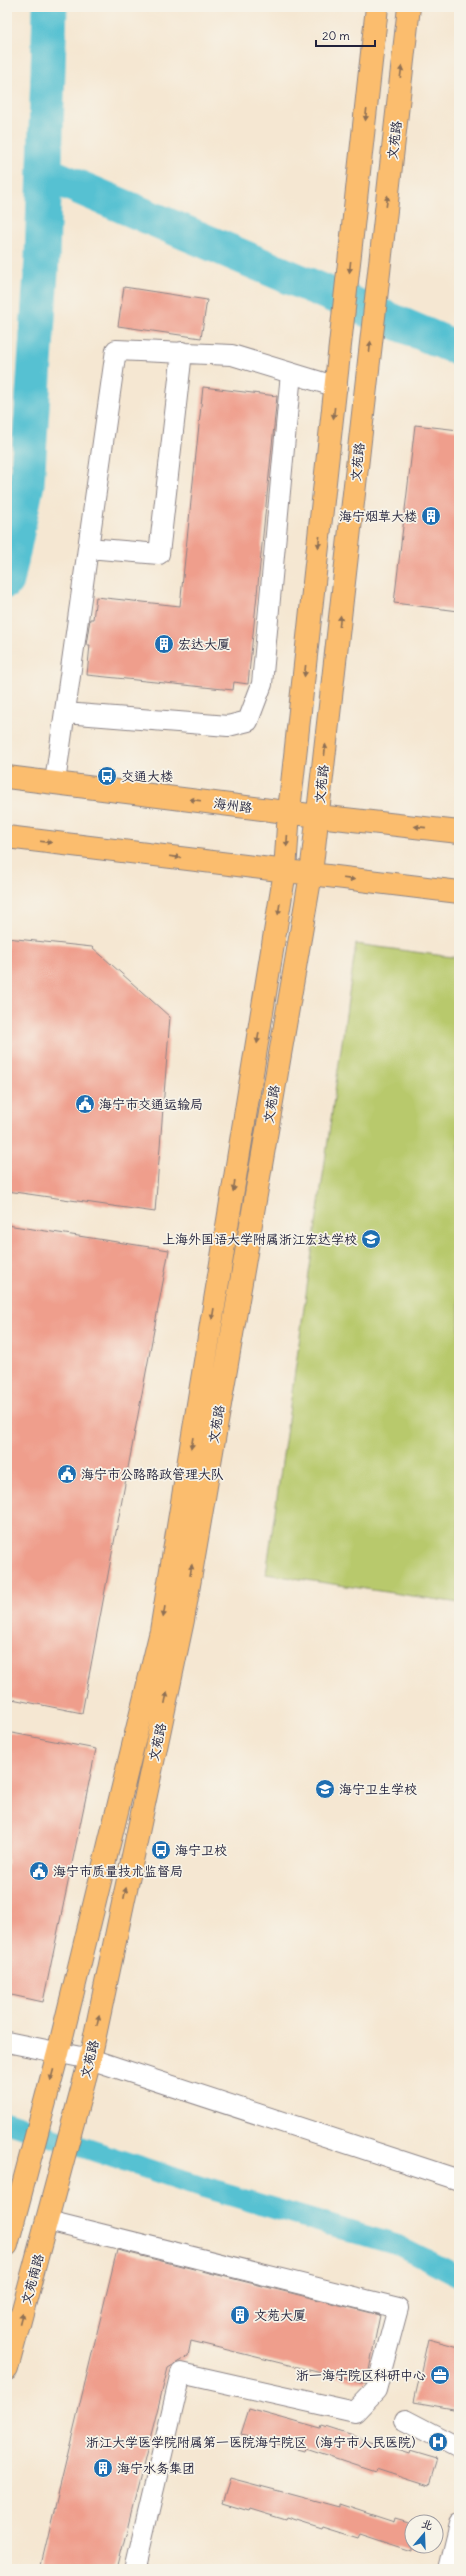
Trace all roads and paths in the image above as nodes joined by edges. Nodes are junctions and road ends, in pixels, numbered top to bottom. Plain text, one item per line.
1 (377, 7) edge
2 (409, 7) edge
3 (182, 352) junction
4 (291, 373) junction
5 (337, 380) junction
6 (88, 548) junction
7 (65, 713) junction
8 (10, 777) edge
9 (55, 782) junction
10 (289, 812) junction
11 (318, 816) junction
12 (459, 832) edge
13 (7, 837) edge
14 (285, 871) junction
15 (311, 874) junction
16 (459, 892) edge
17 (7, 2042) edge
18 (58, 2053) junction
19 (90, 2059) junction
20 (459, 2180) edge
21 (56, 2189) joint
22 (48, 2221) junction
23 (7, 2245) edge
24 (7, 2369) edge
25 (405, 2420) dead end
26 (459, 2448) edge
27 (459, 2524) edge
28 (135, 2569) edge
29 (448, 2569) edge

1 -> 5 main road, 文苑路
11 -> 2 main road, 文苑路
3 - 4 street
3 - 6 street
3 - 6 street
4 - 5 street
4 - 7 street
5 -> 10 main road, 文苑路
6 - 7 street
7 - 9 street
8 - 9 main road, 海州路
10 -> 9 main road, 海州路
10 - 11 main road, 海州路
10 -> 14 main road, 文苑路
12 -> 11 main road, 海州路
11 - 15 main road, 文苑路
13 -> 14 main road
14 - 15 main road
14 -> 18 main road, 文苑路
15 -> 16 main road
19 -> 15 main road, 文苑路
17 - 18 street
18 - 19 street
18 -> 23 main road, 文苑路
19 - 20 street
19 - 21 main road, 文苑路
21 - 22 main road, 文苑南路
24 -> 22 main road, 文苑南路
22 - 28 street
25 - 26 street
27 - 29 street

